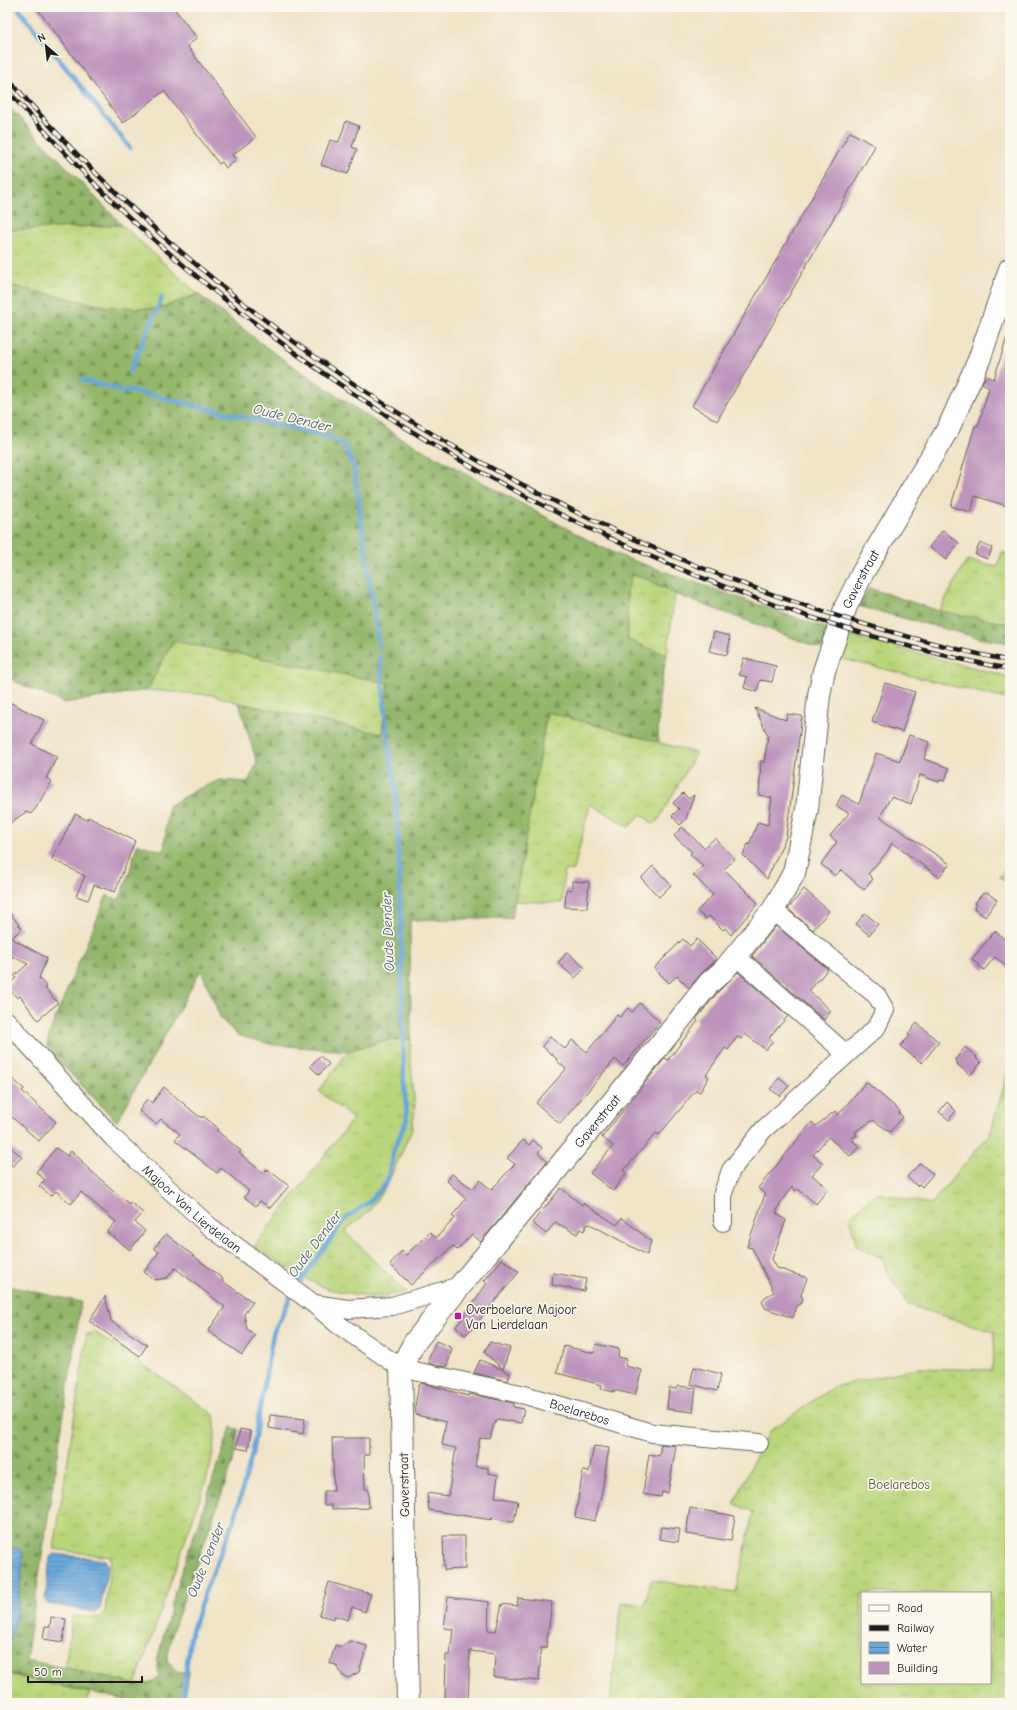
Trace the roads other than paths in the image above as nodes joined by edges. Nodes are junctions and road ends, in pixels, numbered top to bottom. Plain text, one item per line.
1 (1010, 268) edge
2 (773, 910) junction
3 (736, 956) junction
4 (7, 1021) edge
5 (846, 1054) junction
6 (723, 1222) dead end
7 (460, 1286) junction
8 (303, 1296) junction
9 (401, 1368) junction
10 (759, 1442) dead end
11 (408, 1703) edge

1 - 2 street, Gaverstraat
2 - 3 street, Gaverstraat
2 - 5 street
3 - 5 street
3 - 7 street, Gaverstraat
4 - 8 street, Majoor Van Lierdelaan
5 - 6 street
7 - 8 street
7 - 9 street, Gaverstraat
8 - 9 street, Majoor Van Lierdelaan
9 - 10 street, Boelarebos
9 - 11 street, Gaverstraat

